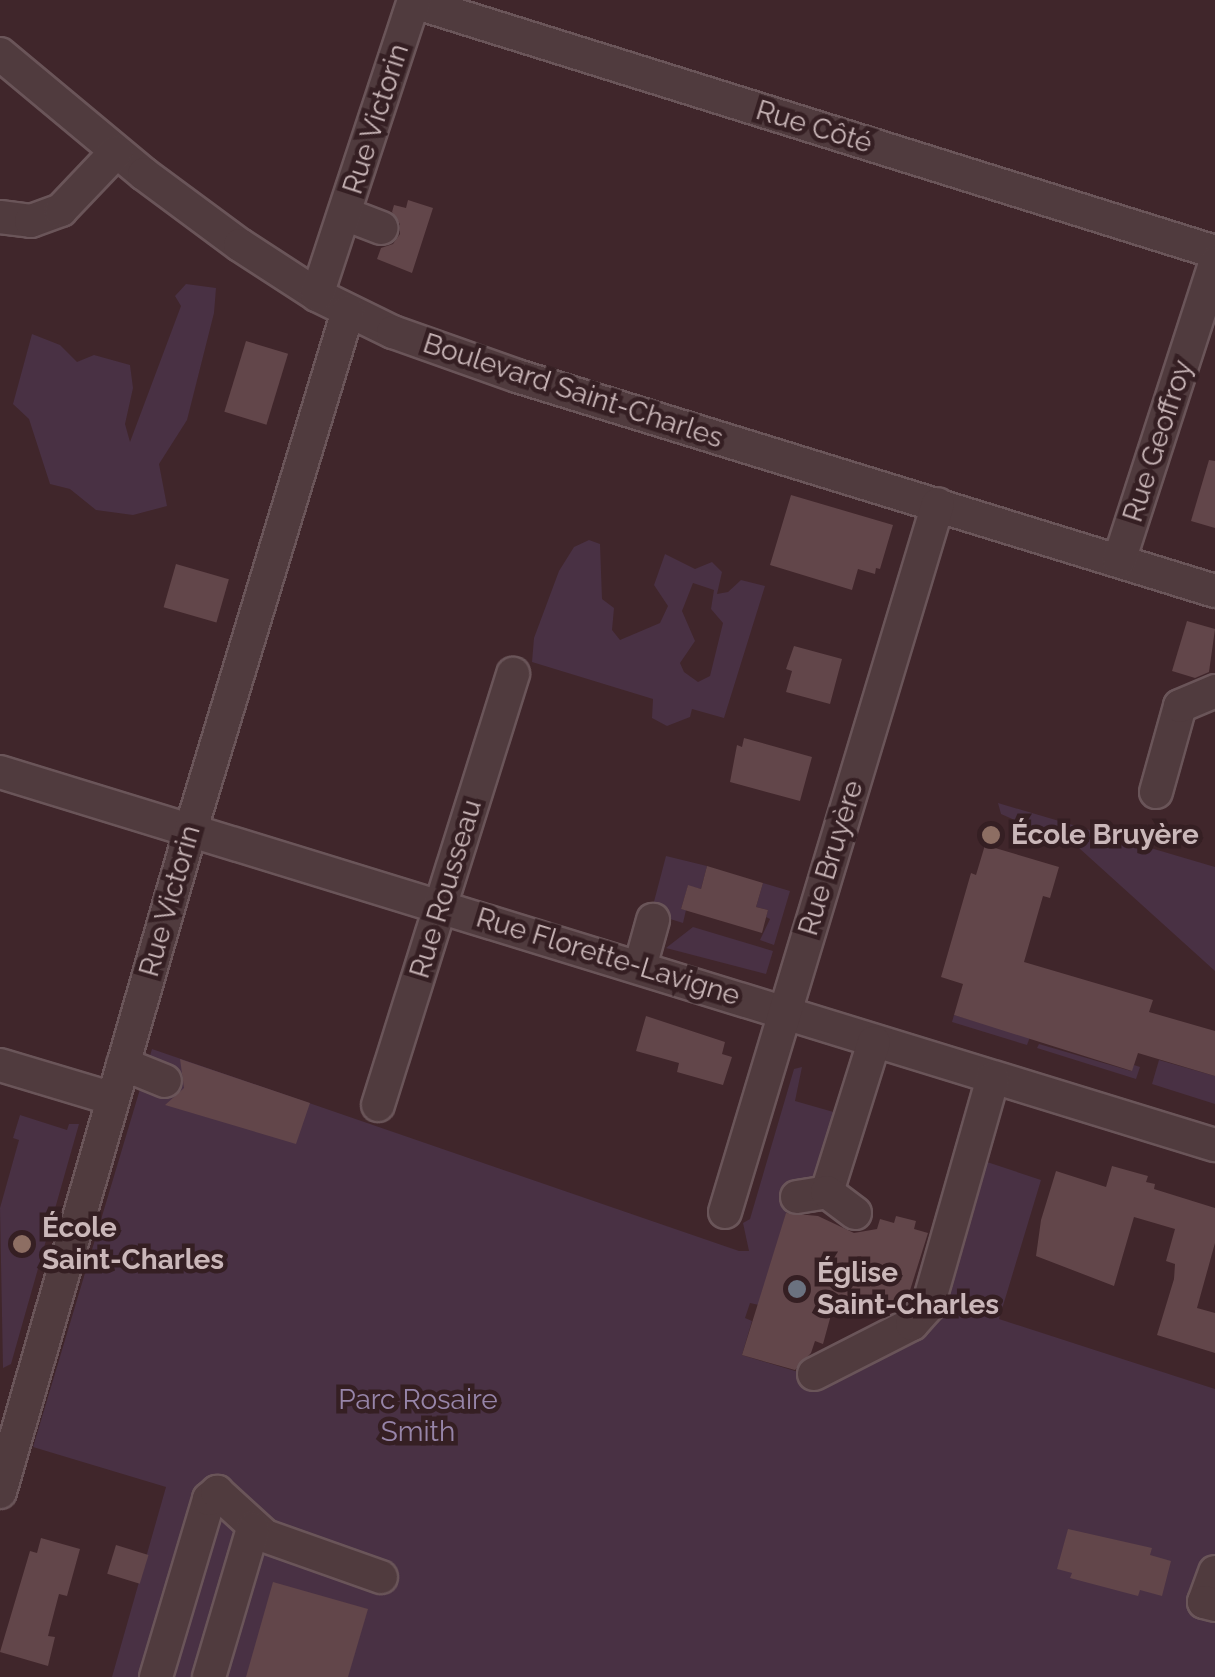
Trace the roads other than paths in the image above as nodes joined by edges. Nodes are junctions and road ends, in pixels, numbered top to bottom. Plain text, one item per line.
1 (414, 1) edge
2 (0, 54) edge
3 (116, 152) junction
4 (345, 214) junction
5 (0, 217) edge
6 (382, 228) dead end
7 (1215, 252) edge
8 (1215, 263) edge
9 (317, 294) junction
10 (348, 311) junction
11 (938, 504) junction
12 (1119, 561) junction
13 (1215, 591) edge
14 (513, 674) dead end
15 (1215, 691) edge
16 (0, 772) edge
17 (1156, 792) dead end
18 (190, 829) junction
19 (440, 906) junction
20 (653, 920) dead end
21 (640, 967) junction
22 (784, 1013) junction
23 (874, 1042) junction
24 (0, 1064) edge
25 (123, 1064) junction
26 (993, 1078) junction
27 (166, 1081) dead end
28 (114, 1099) junction
29 (378, 1104) dead end
30 (1215, 1145) edge
31 (725, 1212) dead end
32 (855, 1214) dead end
33 (814, 1374) dead end
34 (13, 1397) edge
35 (0, 1492) edge
36 (253, 1528) junction
37 (1215, 1572) edge
38 (381, 1578) dead end
39 (1215, 1605) edge
40 (156, 1677) edge
41 (209, 1677) edge

1 - 4 street, Rue Victorin
1 - 7 street, Rue Côté
2 - 3 street, Boulevard Saint-Charles
3 - 5 street
3 - 9 street, Boulevard Saint-Charles
4 - 6 street
4 - 9 street, Rue Victorin
8 - 12 street, Rue Geoffroy
9 - 10 street, Boulevard Saint-Charles
10 - 11 street, Boulevard Saint-Charles
10 - 18 street, Rue Victorin
11 - 12 street, Boulevard Saint-Charles
11 - 22 street, Rue Bruyère
12 - 13 street, Boulevard Saint-Charles
14 - 19 street, Rue Rousseau
15 - 17 street
16 - 18 street, Rue Florette-Lavigne
18 - 19 street, Rue Florette-Lavigne
18 - 25 street, Rue Victorin
19 - 21 street, Rue Florette-Lavigne
19 - 29 street, Rue Rousseau
20 - 21 street
21 - 22 street, Rue Florette-Lavigne
22 - 23 street, Rue Florette-Lavigne
22 - 31 street, Rue Bruyère
23 - 26 street, Rue Florette-Lavigne
23 - 32 street
24 - 28 street
25 - 27 street
25 - 28 street, Rue Victorin
26 - 30 street, Rue Florette-Lavigne
26 - 33 street
28 - 34 street, Rue Victorin
34 - 35 street, Rue Victorin
36 - 38 street
36 - 40 street
36 - 41 street
37 - 39 street

